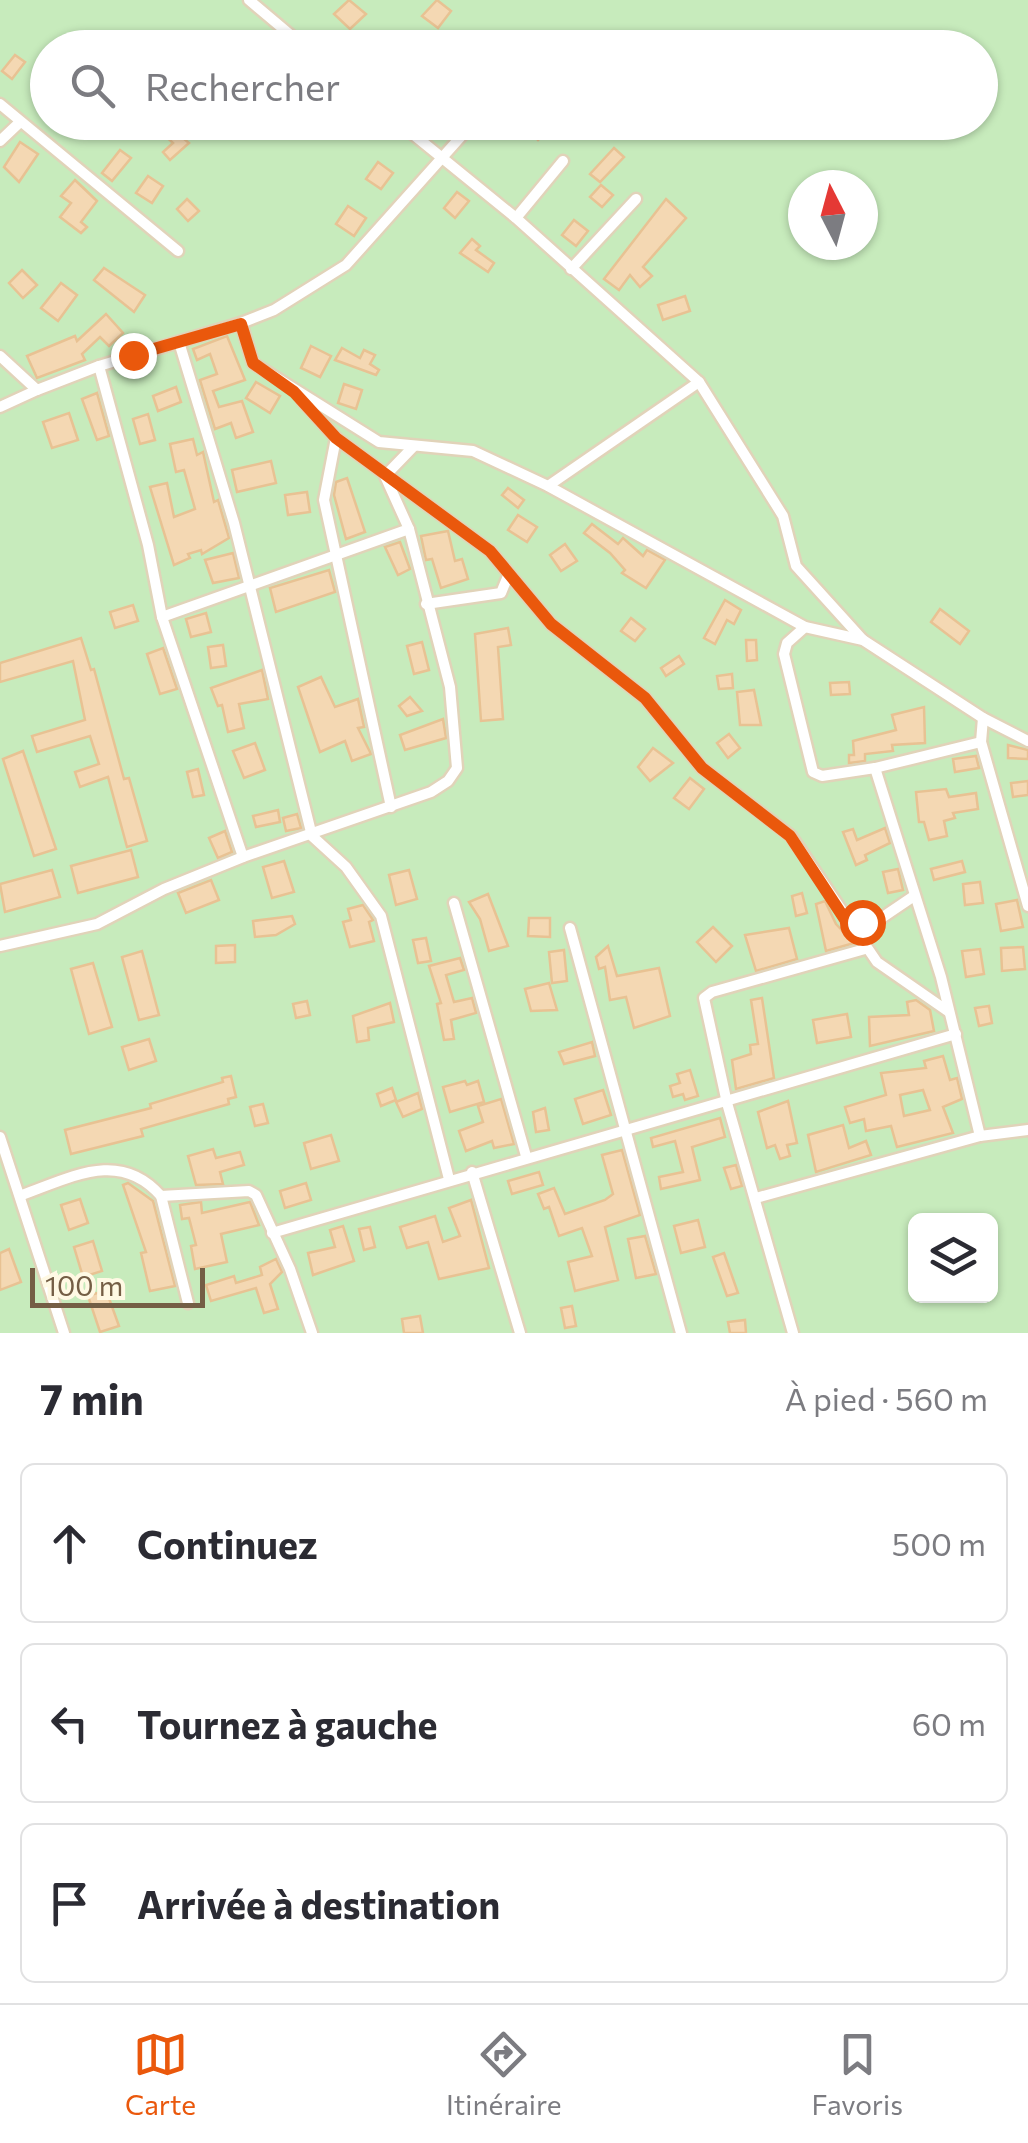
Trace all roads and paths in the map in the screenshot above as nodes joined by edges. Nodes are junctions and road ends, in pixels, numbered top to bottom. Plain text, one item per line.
1 (249, 0) edge
2 (285, 30) edge
3 (0, 104) edge
4 (20, 123) junction
5 (30, 131) edge
6 (41, 140) edge
7 (420, 140) edge
8 (458, 140) edge
9 (0, 141) edge
10 (442, 158) junction
11 (563, 160) dead end
12 (636, 199) dead end
13 (516, 218) junction
14 (178, 251) dead end
15 (571, 268) junction
16 (241, 324) junction
17 (178, 342) junction
18 (0, 356) edge
19 (99, 366) junction
20 (699, 382) junction
21 (37, 390) junction
22 (294, 392) junction
23 (0, 407) edge
24 (336, 438) junction
25 (414, 446) junction
26 (385, 476) junction
27 (548, 486) junction
28 (409, 529) junction
29 (335, 555) junction
30 (508, 576) junction
31 (248, 584) junction
32 (426, 604) junction
33 (162, 617) junction
34 (805, 627) junction
35 (862, 640) junction
36 (982, 718) junction
37 (1028, 732) edge
38 (1012, 735) junction
39 (1028, 741) edge
40 (981, 742) junction
41 (875, 768) junction
42 (392, 807) junction
43 (312, 836) junction
44 (243, 857) junction
45 (914, 896) junction
46 (454, 902) dead end
47 (1028, 906) edge
48 (846, 921) junction
49 (570, 928) dead end
50 (0, 946) edge
51 (865, 949) junction
52 (949, 1012) junction
53 (956, 1034) junction
54 (727, 1102) junction
55 (623, 1129) junction
56 (1028, 1130) edge
57 (980, 1136) junction
58 (0, 1137) edge
59 (526, 1156) junction
60 (472, 1172) junction
61 (449, 1179) junction
62 (22, 1195) junction
63 (161, 1196) junction
64 (756, 1198) junction
65 (272, 1232) junction
66 (188, 1303) dead end
67 (64, 1333) edge
68 (312, 1333) edge
69 (520, 1333) edge
70 (681, 1333) edge
71 (793, 1333) edge

1 - 2 street
3 - 4 street
4 - 5 street
4 - 9 street
6 - 14 street
7 - 10 street
8 - 10 street
10 - 13 street
10 - 16 street
11 - 13 street
12 - 15 street
13 - 15 street
15 - 20 street
16 - 17 street
16 - 22 street
17 - 19 street
17 - 31 street
18 - 21 street
19 - 21 street
19 - 33 street
20 - 27 street
20 - 35 street
21 - 23 street
22 - 24 street
22 - 25 street
24 - 26 street
24 - 29 street
25 - 26 street
25 - 27 street
26 - 28 street
26 - 30 street
27 - 34 street
28 - 29 street
28 - 32 street
29 - 31 street
29 - 42 street
30 - 32 street
30 - 48 street
31 - 33 street
31 - 43 street
32 - 42 street
33 - 44 street
34 - 35 street
34 - 41 street
35 - 36 street
36 - 38 street
36 - 40 street
37 - 38 street
38 - 39 street
40 - 41 street
40 - 47 street
41 - 45 street
42 - 43 street
43 - 44 street
43 - 61 street
44 - 50 street
45 - 48 street
45 - 52 street
46 - 59 street
48 - 51 street
49 - 55 street
51 - 52 street
51 - 54 street
52 - 53 street
53 - 54 street
53 - 57 street
54 - 55 street
54 - 64 street
55 - 59 street
55 - 70 street
56 - 57 street
57 - 64 street
58 - 62 street
59 - 60 street
60 - 61 street
60 - 69 street
61 - 65 street
62 - 63 street
62 - 67 street
63 - 65 street
63 - 66 street
64 - 71 street
65 - 68 street

